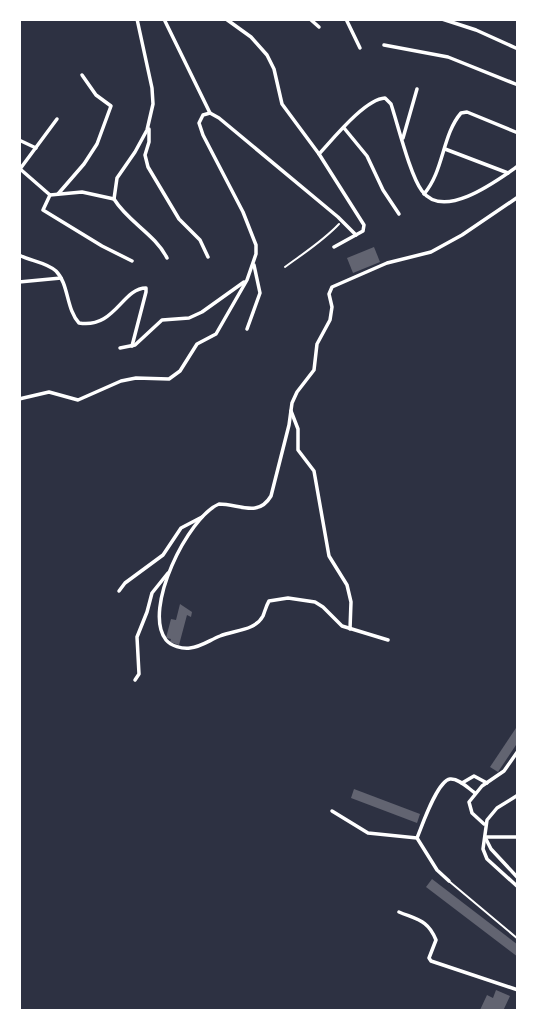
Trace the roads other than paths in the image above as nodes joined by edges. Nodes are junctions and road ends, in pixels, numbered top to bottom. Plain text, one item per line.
1 (137, 19) edge
2 (164, 19) edge
3 (226, 19) edge
4 (310, 19) edge
5 (346, 19) edge
6 (442, 19) edge
7 (319, 27) dead end
8 (384, 45) dead end
9 (360, 48) dead end
10 (518, 49) edge
11 (82, 75) dead end
12 (518, 85) edge
13 (417, 89) dead end
14 (210, 113) junction
15 (57, 119) dead end
16 (148, 127) junction
17 (344, 128) junction
18 (518, 133) edge
19 (403, 139) junction
20 (19, 140) edge
21 (36, 148) junction
22 (445, 149) junction
23 (319, 154) junction
24 (518, 166) edge
25 (20, 169) edge
26 (508, 173) junction
27 (58, 194) junction
28 (424, 194) junction
29 (50, 195) junction
30 (518, 197) edge
31 (114, 199) junction
32 (399, 214) dead end
33 (356, 235) junction
34 (334, 247) dead end
35 (19, 255) edge
36 (208, 257) dead end
37 (167, 258) dead end
38 (132, 261) dead end
39 (253, 263) junction
40 (61, 278) junction
41 (247, 280) junction
42 (19, 282) edge
43 (247, 329) dead end
44 (132, 346) junction
45 (120, 348) dead end
46 (19, 399) edge
47 (290, 409) junction
48 (202, 517) junction
49 (170, 572) junction
50 (119, 591) dead end
51 (350, 629) junction
52 (388, 640) dead end
53 (135, 680) dead end
54 (518, 751) edge
55 (461, 783) junction
56 (487, 783) junction
57 (475, 793) junction
58 (518, 795) edge
59 (332, 811) dead end
60 (485, 825) junction
61 (485, 837) junction
62 (518, 837) edge
63 (417, 838) junction
64 (518, 878) edge
65 (449, 881) joint
66 (518, 887) edge
67 (399, 912) dead end
68 (518, 939) edge
69 (518, 990) edge

1 - 16 street
2 - 14 street
3 - 23 street
4 - 7 street
5 - 9 street
6 - 10 street
8 - 12 street
11 - 27 street
13 - 19 street
14 - 33 street
14 - 39 street
15 - 21 street
16 - 31 street
16 - 36 street
17 - 19 street
17 - 23 street
17 - 32 street
18 - 22 street
19 - 28 street
20 - 21 street
21 - 25 street
22 - 26 street
22 - 28 street
23 - 33 street
24 - 26 street
25 - 29 street
26 - 28 street
27 - 29 street
27 - 31 street
29 - 38 street
30 - 47 street
31 - 37 street
33 - 34 street
35 - 40 street
39 - 41 street
39 - 43 street
40 - 42 street
40 - 44 street
41 - 44 street
41 - 46 street
44 - 45 street
47 - 48 street
47 - 51 street
48 - 49 street
48 - 50 street
49 - 51 street
49 - 53 street
51 - 52 street
54 - 56 street
55 - 56 street
55 - 57 street
55 - 63 street
56 - 57 street
57 - 60 street
58 - 60 street
59 - 63 street
60 - 61 street
61 - 62 street
61 - 64 street
61 - 66 street
63 - 65 street
65 - 68 lane
67 - 69 street

